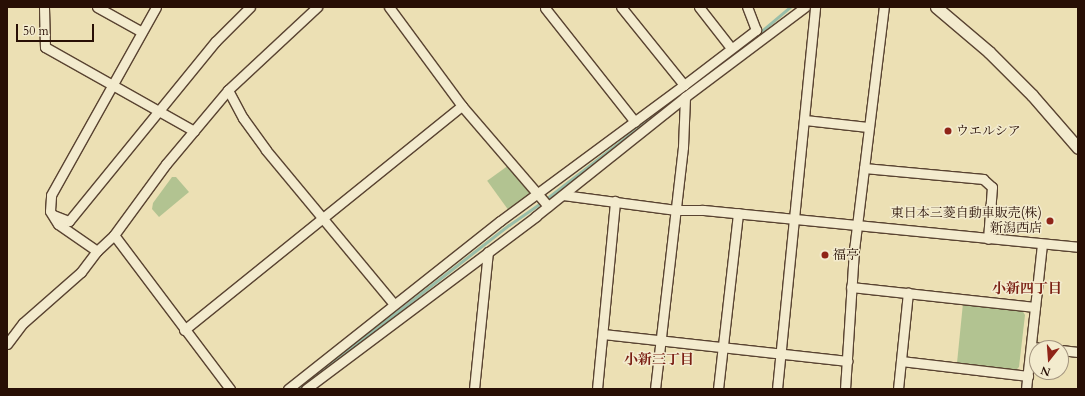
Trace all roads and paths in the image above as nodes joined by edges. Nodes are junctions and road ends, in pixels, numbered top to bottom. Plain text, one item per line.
1 (44, 7) edge
2 (97, 7) edge
3 (156, 7) edge
4 (250, 7) edge
5 (317, 7) edge
6 (389, 7) edge
7 (622, 7) edge
8 (699, 7) edge
9 (747, 7) edge
10 (805, 7) edge
11 (815, 7) edge
12 (884, 7) edge
13 (936, 7) edge
14 (545, 8) edge
15 (142, 32) junction
16 (732, 48) junction
17 (113, 85) junction
18 (684, 85) junction
19 (228, 90) junction
20 (685, 97) junction
21 (462, 106) junction
22 (159, 111) junction
23 (805, 120) junction
24 (635, 122) junction
25 (868, 127) junction
26 (194, 131) junction
27 (1078, 148) edge
28 (864, 168) junction
29 (563, 195) junction
30 (538, 196) junction
31 (615, 201) junction
32 (548, 206) junction
33 (676, 210) junction
34 (738, 213) junction
35 (53, 215) junction
36 (323, 218) junction
37 (794, 218) junction
38 (857, 225) junction
39 (114, 236) junction
40 (988, 238) junction
41 (1042, 244) junction
42 (1078, 247) edge
43 (97, 251) junction
44 (488, 252) junction
45 (851, 287) junction
46 (908, 293) junction
47 (394, 304) junction
48 (1035, 307) junction
49 (184, 330) junction
50 (602, 334) junction
51 (661, 340) junction
52 (1032, 340) edge
53 (7, 344) edge
54 (723, 347) junction
55 (781, 353) junction
56 (848, 361) junction
57 (901, 361) junction
58 (1029, 366) edge
59 (1028, 376) junction
60 (230, 389) edge
61 (288, 389) edge
62 (306, 389) edge
63 (474, 389) edge
64 (597, 389) edge
65 (655, 389) edge
66 (718, 389) edge
67 (777, 389) edge
68 (845, 389) edge
69 (898, 389) edge
70 (1026, 389) edge

1 - 17 street
2 - 15 street
3 - 15 street
4 - 22 street
5 - 19 street
6 - 21 street
7 - 18 street
8 - 16 street
9 - 16 street
10 - 20 street
11 - 23 street
12 - 25 street
13 - 27 street
14 - 24 street
15 - 17 street
16 - 18 street
17 - 22 street
17 - 35 street
18 - 24 street
19 - 26 street
19 - 36 street
20 - 29 street
20 - 33 street
21 - 30 street
21 - 36 street
22 - 26 street
22 - 35 street
23 - 25 street
23 - 37 street
24 - 30 street
25 - 28 street
26 - 39 street
28 - 38 street
28 - 40 street
29 - 31 street
29 - 32 street
30 - 32 street
30 - 47 street
31 - 33 street
31 - 50 street
32 - 44 street
33 - 34 street
33 - 51 street
34 - 37 street
34 - 54 street
35 - 43 street
36 - 47 street
36 - 49 street
37 - 38 street
37 - 55 street
38 - 40 street
38 - 45 street
39 - 43 street
39 - 49 street
40 - 41 street
41 - 42 street
41 - 48 street
43 - 53 street
44 - 62 street
44 - 63 street
45 - 46 street
45 - 56 street
46 - 48 street
46 - 57 street
47 - 61 street
48 - 52 street
49 - 60 street
50 - 51 street
50 - 64 street
51 - 54 street
51 - 65 street
54 - 55 street
54 - 66 street
55 - 56 street
55 - 67 street
56 - 68 street
57 - 59 street
57 - 69 street
58 - 59 street
59 - 70 street

